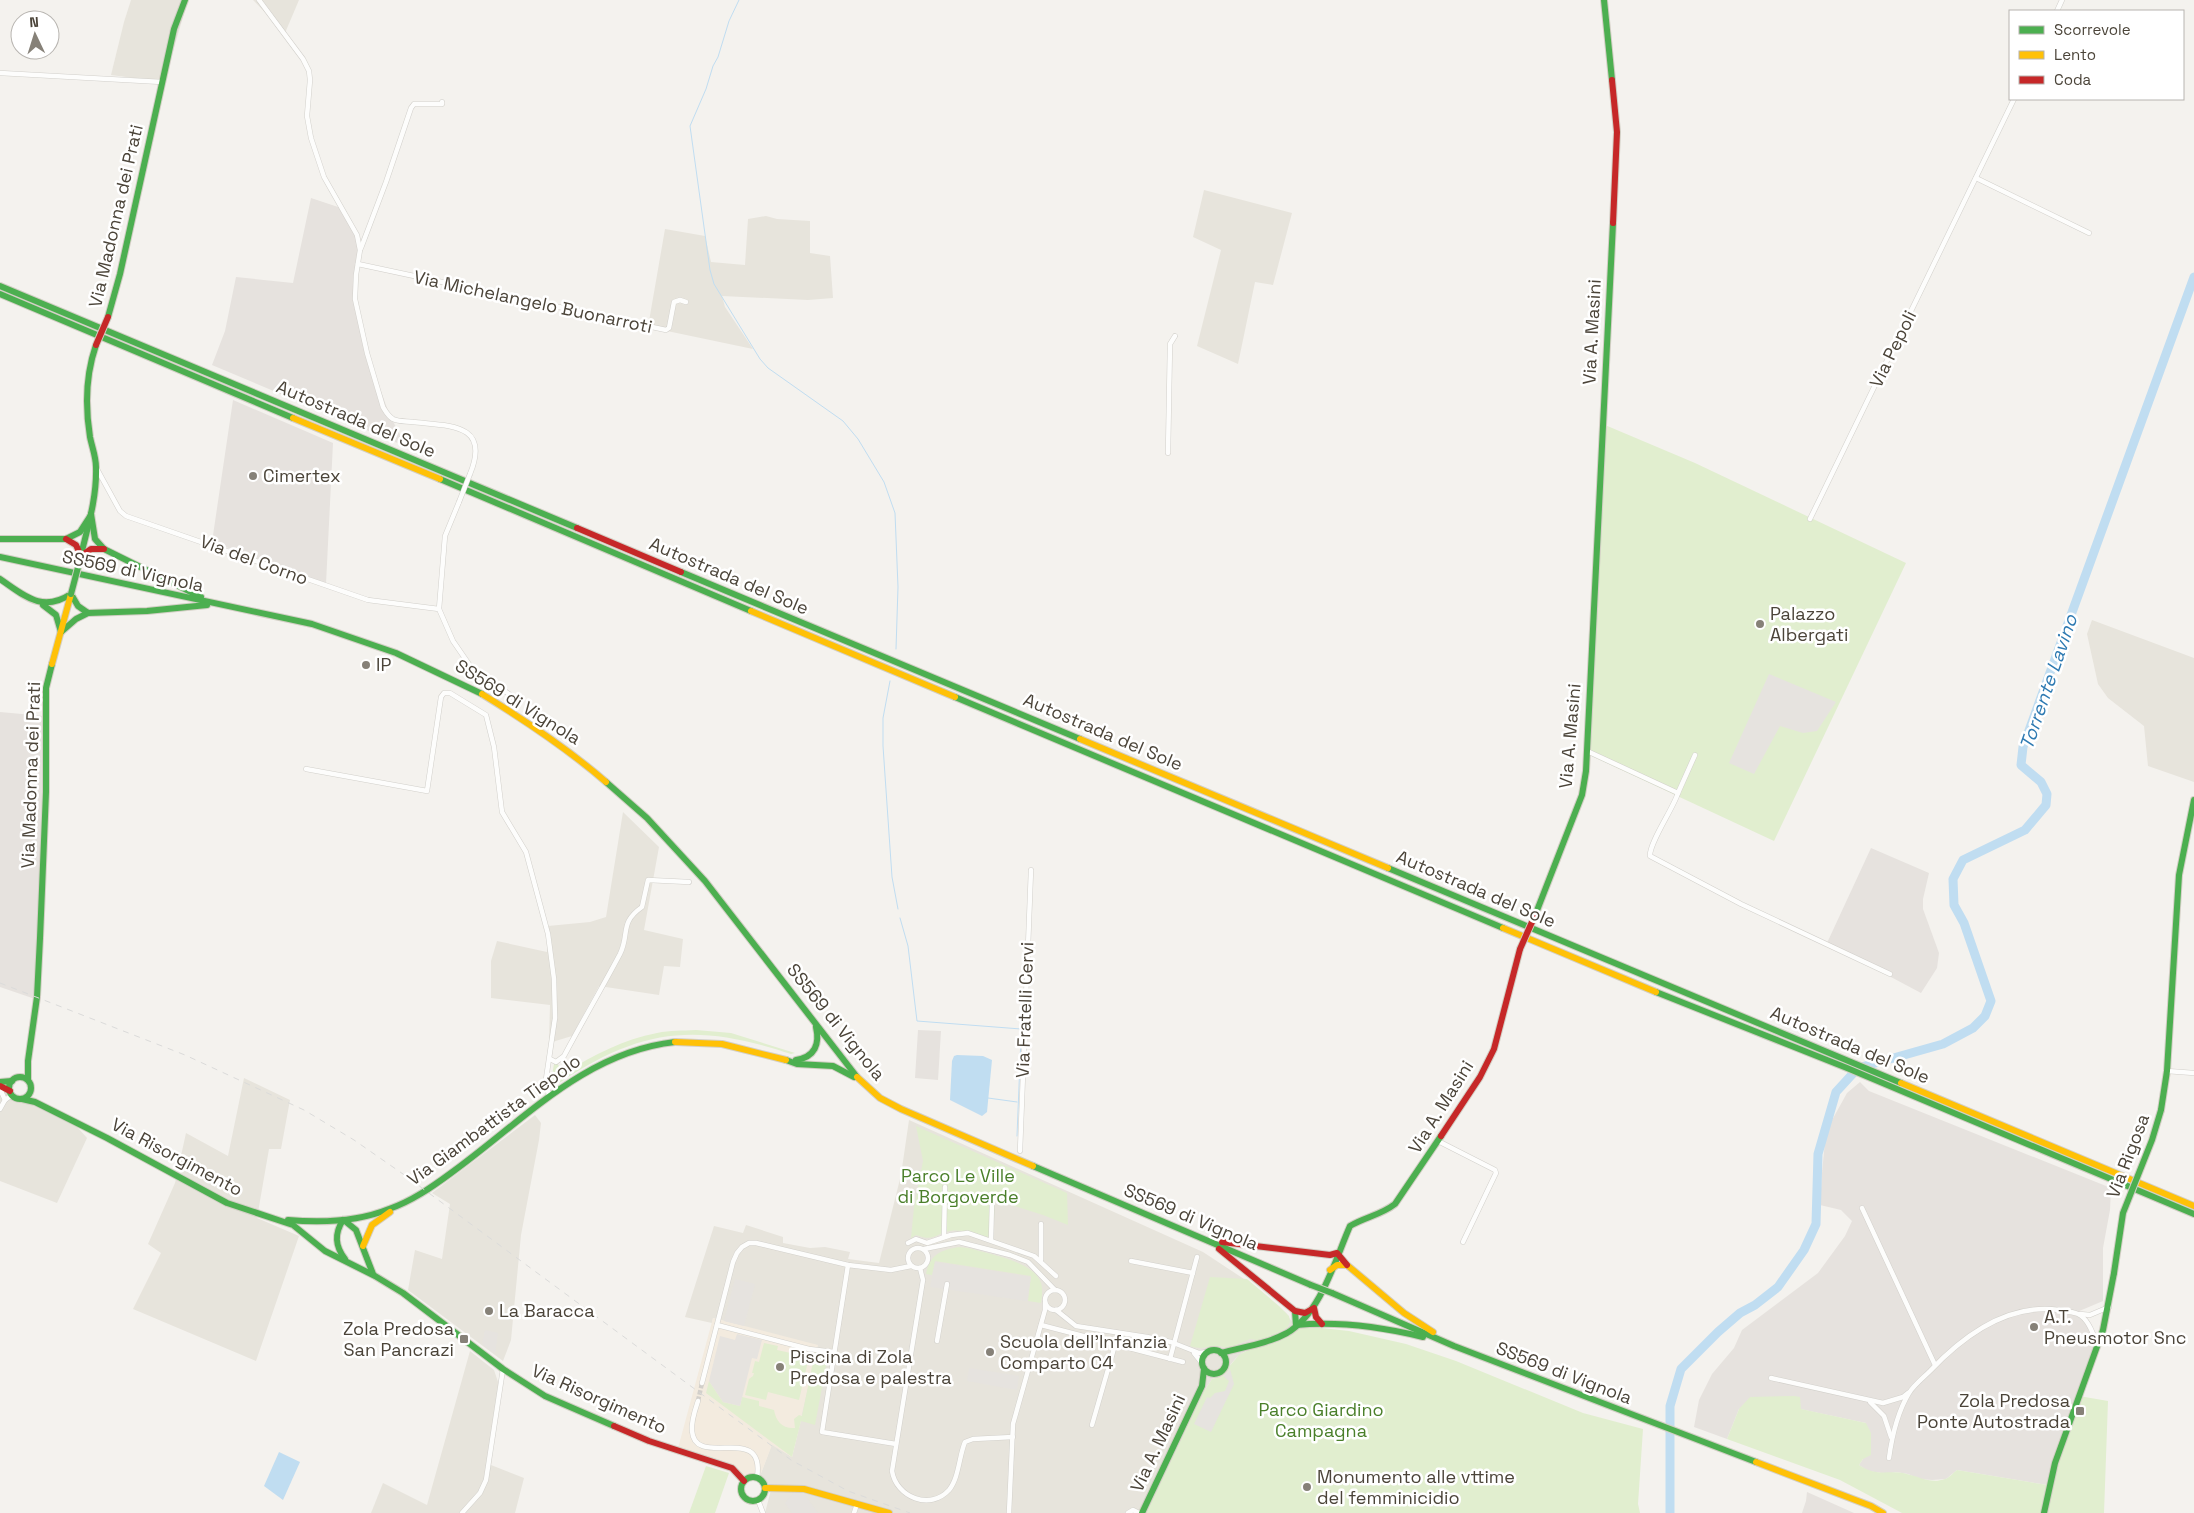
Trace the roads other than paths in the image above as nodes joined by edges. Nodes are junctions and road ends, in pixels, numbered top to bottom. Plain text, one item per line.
1 (185, 0) edge
2 (259, 0) edge
3 (1604, 0) edge
4 (0, 73) edge
5 (162, 82) junction
6 (2014, 100) edge
7 (442, 102) dead end
8 (1976, 178) junction
9 (2089, 233) dead end
10 (360, 250) junction
11 (358, 264) junction
12 (0, 286) edge
13 (0, 294) edge
14 (686, 302) dead end
15 (1175, 336) dead end
16 (1168, 453) dead end
17 (96, 468) junction
18 (91, 514) junction
19 (1810, 520) dead end
20 (0, 539) edge
21 (66, 539) junction
22 (104, 549) junction
23 (80, 556) junction
24 (0, 557) edge
25 (0, 579) edge
26 (71, 594) junction
27 (42, 604) junction
28 (215, 604) junction
29 (439, 609) junction
30 (88, 613) junction
31 (61, 632) junction
32 (515, 698) dead end
33 (1587, 751) junction
34 (1695, 755) dead end
35 (306, 769) dead end
36 (1678, 793) junction
37 (2194, 800) edge
38 (1031, 870) dead end
39 (689, 882) dead end
40 (1890, 974) dead end
41 (810, 1016) junction
42 (550, 1059) junction
43 (786, 1060) junction
44 (28, 1061) junction
45 (2167, 1072) junction
46 (2194, 1073) edge
47 (18, 1077) junction
48 (28, 1080) junction
49 (12, 1081) junction
50 (860, 1081) junction
51 (0, 1082) edge
52 (0, 1088) edge
53 (31, 1090) junction
54 (11, 1093) junction
55 (549, 1096) junction
56 (22, 1098) junction
57 (5, 1100) junction
58 (42, 1107) junction
59 (0, 1109) edge
60 (1438, 1141) junction
61 (1020, 1151) dead end
62 (945, 1187) dead end
63 (992, 1202) dead end
64 (401, 1204) junction
65 (2194, 1206) edge
66 (1862, 1208) dead end
67 (2194, 1214) edge
68 (277, 1218) junction
69 (344, 1220) junction
70 (1041, 1224) dead end
71 (944, 1237) junction
72 (1205, 1239) junction
73 (991, 1240) junction
74 (1464, 1242) dead end
75 (908, 1243) dead end
76 (939, 1246) junction
77 (362, 1247) junction
78 (924, 1250) junction
79 (1337, 1253) junction
80 (1322, 1254) junction
81 (1197, 1256) dead end
82 (907, 1258) junction
83 (928, 1259) junction
84 (1041, 1260) junction
85 (1131, 1261) dead end
86 (348, 1262) junction
87 (848, 1265) junction
88 (1347, 1265) junction
89 (911, 1266) junction
90 (920, 1268) junction
91 (898, 1269) junction
92 (1330, 1270) junction
93 (1193, 1273) junction
94 (375, 1276) junction
95 (1056, 1276) dead end
96 (1044, 1277) junction
97 (947, 1284) dead end
98 (1055, 1290) junction
99 (1047, 1294) junction
100 (1045, 1302) junction
101 (1066, 1303) junction
102 (2109, 1307) junction
103 (1314, 1308) junction
104 (1054, 1310) junction
105 (1295, 1312) junction
106 (2079, 1314) junction
107 (1043, 1316) junction
108 (1067, 1319) junction
109 (1322, 1324) junction
110 (717, 1325) junction
111 (1041, 1325) junction
112 (1296, 1325) junction
113 (937, 1341) dead end
114 (1174, 1343) junction
115 (1116, 1344) junction
116 (1454, 1346) junction
117 (2097, 1346) junction
118 (1240, 1349) junction
119 (1191, 1351) junction
120 (834, 1352) junction
121 (1208, 1352) junction
122 (1221, 1353) junction
123 (1170, 1359) junction
124 (1183, 1362) dead end
125 (1226, 1364) junction
126 (1935, 1365) junction
127 (1203, 1366) junction
128 (503, 1369) junction
129 (1216, 1374) junction
130 (1771, 1378) dead end
131 (702, 1383) tunnel mouth
132 (1202, 1386) junction
133 (1909, 1392) junction
134 (698, 1401) tunnel mouth
135 (1868, 1401) junction
136 (1092, 1425) dead end
137 (1013, 1437) junction
138 (1891, 1439) junction
139 (896, 1444) junction
140 (1889, 1458) dead end
141 (757, 1478) junction
142 (744, 1481) junction
143 (765, 1488) junction
144 (1823, 1488) junction
145 (758, 1500) junction
146 (857, 1504) junction
147 (873, 1511) edge
148 (462, 1513) edge
149 (763, 1513) edge
150 (854, 1513) edge
151 (889, 1513) edge
152 (1009, 1513) edge
153 (1128, 1513) edge
154 (1140, 1513) edge
155 (1876, 1513) edge
156 (1883, 1513) edge
157 (2044, 1513) edge

1 - 5 main road, Via Madonna dei Prati
2 - 10 street
3 - 33 main road, Via A. Masini
4 - 5 street
5 - 17 main road, Via Madonna dei Prati, bridge
6 - 8 street, Via Pepoli
7 - 10 street
8 - 9 street
8 - 19 street, Via Pepoli
10 - 11 street
11 - 14 street, Via Michelangelo Buonarroti
11 - 29 street, bridge
12 - 65 main road, Autostrada del Sole
13 - 67 main road, Autostrada del Sole
15 - 16 street
17 - 18 main road, Via Madonna dei Prati
17 - 29 street, Via del Corno
18 - 21 main road
18 - 22 main road
18 - 23 main road, Via Madonna dei Prati
20 - 21 main road
21 - 23 main road
22 - 23 main road
22 - 28 main road
23 - 26 main road, Via Madonna dei Prati, bridge
24 - 28 main road, SS569 di Vignola
25 - 27 main road
26 - 27 main road
26 - 30 main road
26 - 31 main road, Via Madonna dei Prati
27 - 31 main road
28 - 30 main road
28 - 41 main road, SS569 di Vignola
29 - 32 street
30 - 31 main road
31 - 44 main road, Via Madonna dei Prati
33 - 36 street
33 - 60 main road, Via A. Masini, bridge
34 - 36 street
35 - 42 street
36 - 40 street
37 - 45 main road, Via Rigosa
38 - 61 street, Via Fratelli Cervi
39 - 42 street
41 - 43 main road
41 - 50 main road, SS569 di Vignola
42 - 55 street
43 - 50 main road, Via Giambattista Tiepolo
43 - 55 main road, Via Giambattista Tiepolo
44 - 47 main road, Via Madonna dei Prati
44 - 48 main road, Via Madonna dei Prati
45 - 46 street
45 - 102 main road, Via Rigosa, bridge
47 - 48 main road
47 - 49 main road
48 - 53 main road
49 - 51 main road
49 - 54 main road
50 - 72 main road, SS569 di Vignola
52 - 54 main road, Via Risorgimento
52 - 57 street
53 - 56 main road
53 - 58 main road
54 - 56 main road, Via Risorgimento
54 - 57 street
55 - 64 main road, Via Giambattista Tiepolo
56 - 58 main road, Via Risorgimento
57 - 59 street
58 - 68 main road, Via Risorgimento
60 - 74 street
60 - 79 main road, Via A. Masini
62 - 71 street
63 - 73 street
64 - 69 main road, Via Giambattista Tiepolo
64 - 77 main road
66 - 126 street
68 - 69 main road, Via Giambattista Tiepolo
68 - 86 main road, Via Risorgimento
69 - 77 main road
69 - 86 main road
70 - 84 street
71 - 73 street
71 - 75 street
72 - 80 main road
72 - 105 main road
72 - 116 main road, SS569 di Vignola, bridge
73 - 84 street
76 - 78 street
76 - 83 street
76 - 96 street
77 - 94 main road
78 - 82 street
78 - 83 street
79 - 80 main road
79 - 88 main road
79 - 92 main road, Via A. Masini
80 - 92 main road
81 - 93 street
82 - 89 street
82 - 91 street
83 - 90 street
84 - 95 street
85 - 93 street
86 - 94 main road, Via Risorgimento
87 - 91 street
87 - 110 street
87 - 120 street
88 - 92 main road
88 - 116 main road
89 - 90 street
89 - 91 street
90 - 139 street
92 - 103 main road, Via A. Masini
93 - 114 street
94 - 128 main road, Via Risorgimento
96 - 98 street
96 - 99 street
97 - 113 street
98 - 99 street
98 - 101 street
99 - 100 street
100 - 104 street
100 - 107 street
101 - 104 street
101 - 108 street
102 - 106 street
102 - 117 main road, Via Rigosa
103 - 105 main road
103 - 109 main road
103 - 112 main road, Via A. Masini
104 - 107 street
104 - 108 street
105 - 112 main road
106 - 117 street
106 - 126 street
107 - 111 street
108 - 114 street
109 - 112 main road
109 - 116 main road
110 - 120 street
110 - 131 street
111 - 115 street
111 - 137 street
112 - 118 main road, Via A. Masini
114 - 119 street
114 - 123 street
115 - 123 street
115 - 136 street
116 - 144 main road, SS569 di Vignola
117 - 157 main road, Via Rigosa
118 - 122 main road, Via A. Masini
118 - 125 main road, Via A. Masini
119 - 121 street
119 - 127 street
120 - 139 street
121 - 122 main road, Via A. Masini
121 - 127 main road, Via A. Masini
122 - 125 main road
123 - 124 street
125 - 129 main road, Via A. Masini
126 - 133 street
127 - 129 main road
127 - 132 main road, Via A. Masini
128 - 142 main road, Via Risorgimento
128 - 148 street
129 - 132 main road, Via A. Masini
130 - 135 street
132 - 154 main road, Via A. Masini
133 - 135 street
133 - 138 street
134 - 141 street
135 - 138 street
137 - 139 street
137 - 152 street
138 - 140 street
141 - 142 main road
141 - 143 main road
142 - 145 main road
143 - 145 main road
143 - 146 main road
144 - 155 main road, SS569 di Vignola
144 - 156 main road, SS569 di Vignola
145 - 149 street
146 - 147 main road
146 - 150 street
147 - 151 main road
153 - 154 street, Via A. Masini

